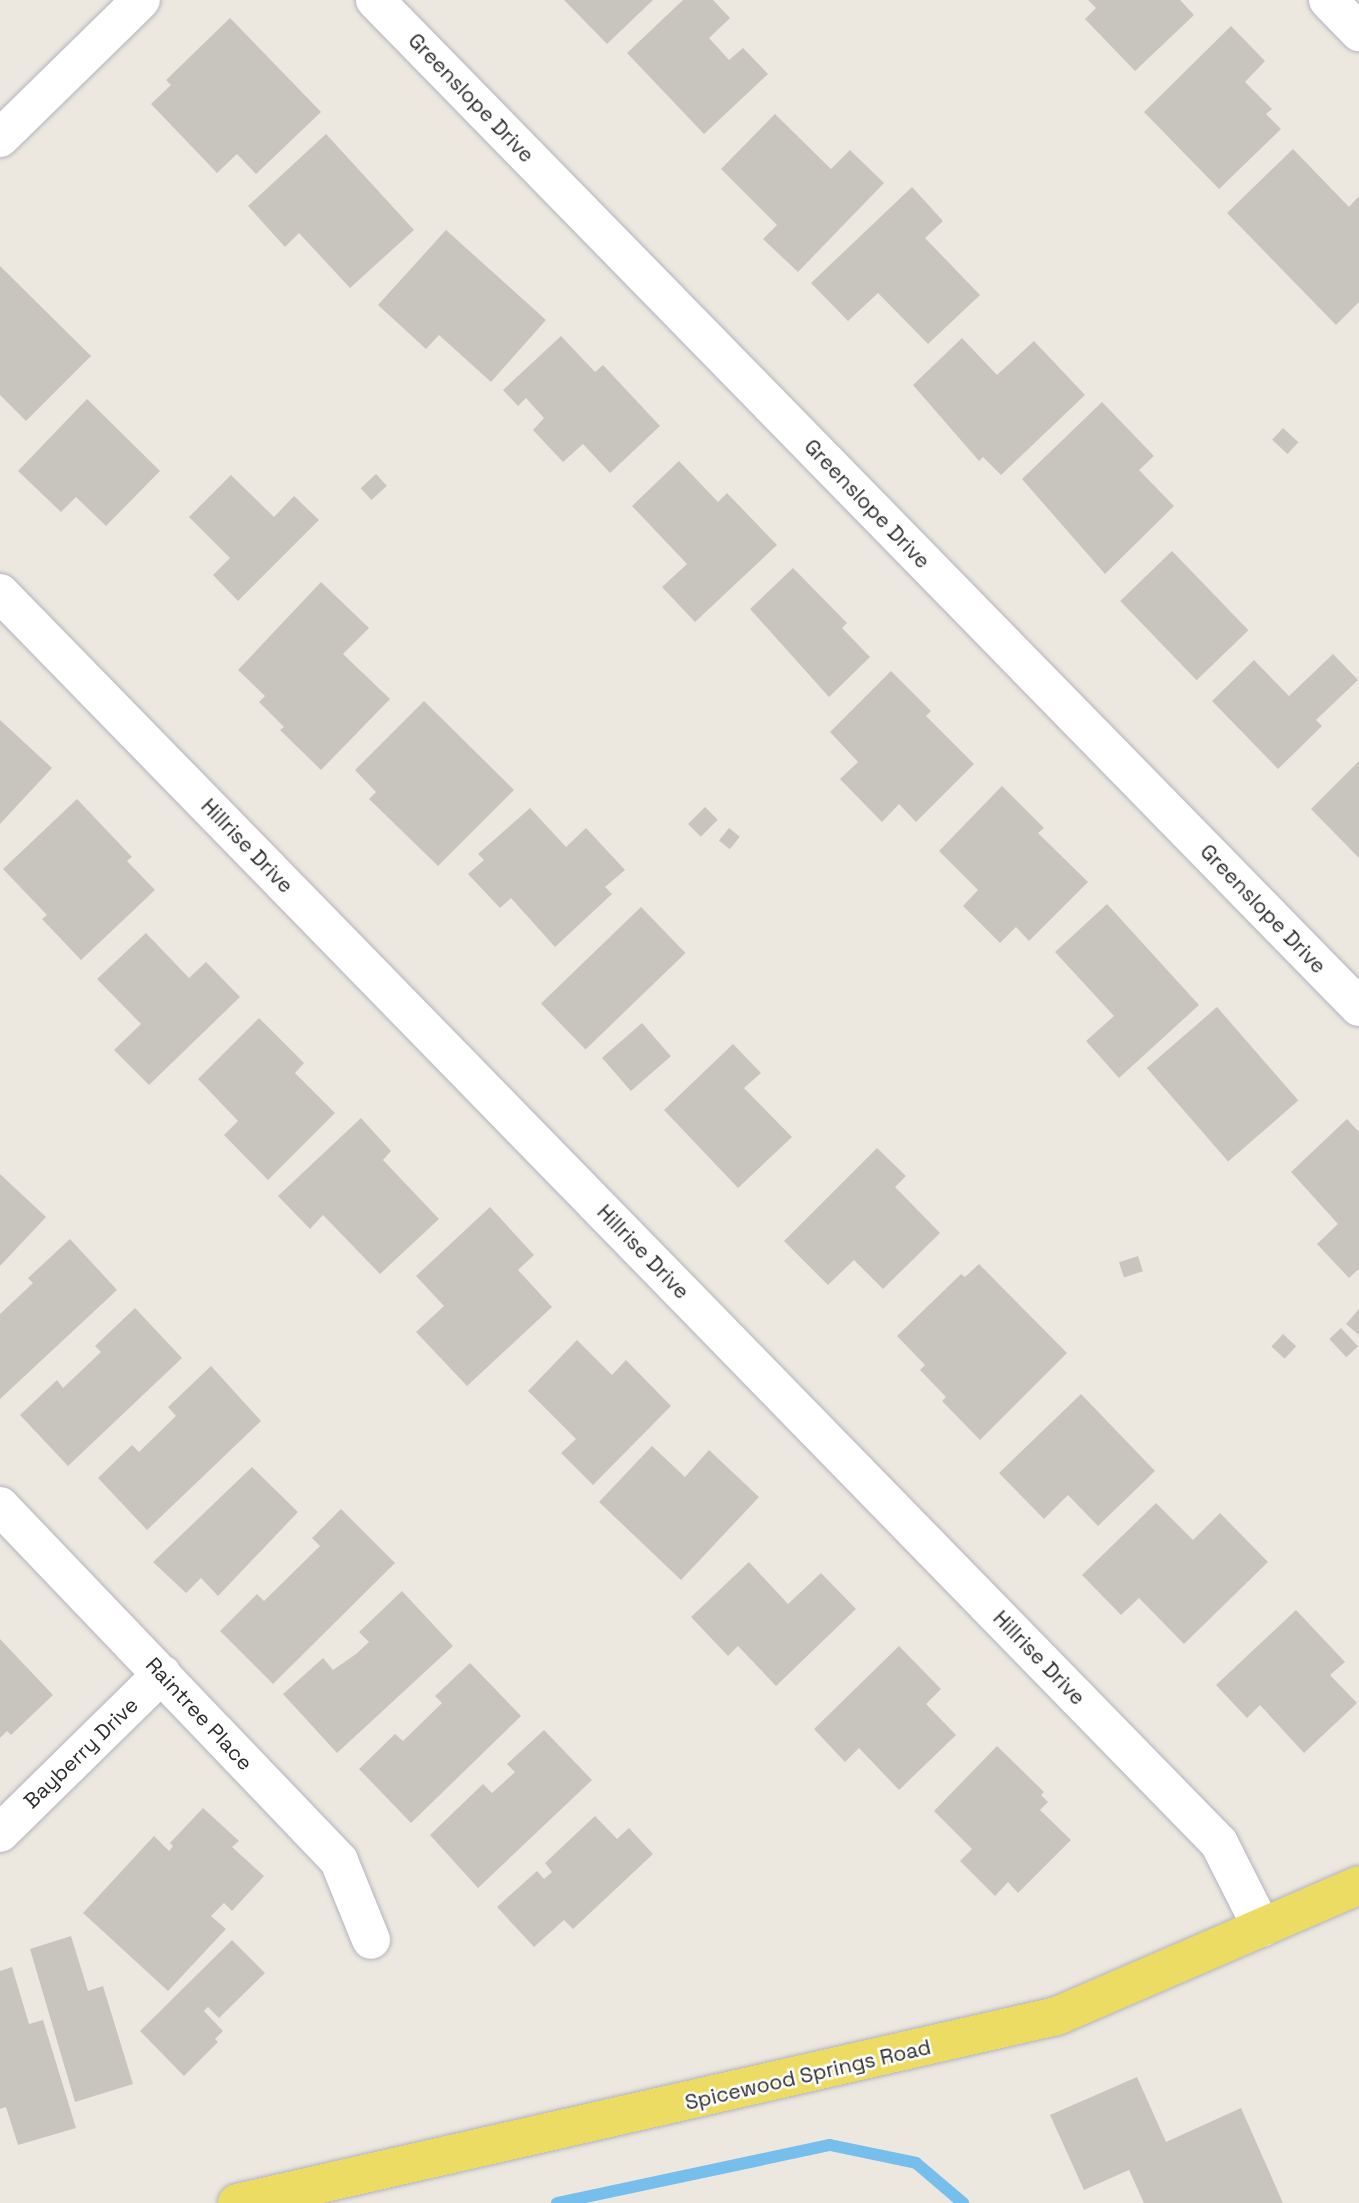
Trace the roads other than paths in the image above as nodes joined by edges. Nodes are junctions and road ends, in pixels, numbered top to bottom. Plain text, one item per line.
1 (141, 0) edge
2 (374, 0) edge
3 (1328, 0) edge
4 (1359, 32) edge
5 (0, 138) edge
6 (0, 593) edge
7 (1359, 1007) edge
8 (0, 1506) edge
9 (162, 1674) junction
10 (0, 1833) edge
11 (1359, 1885) edge
12 (1262, 1928) junction
13 (371, 1940) dead end
14 (237, 2203) edge

1 - 5 street
2 - 7 street, Greenslope Drive
3 - 4 street
6 - 12 street, Hillrise Drive
8 - 9 street, Raintree Place
9 - 10 street, Bayberry Drive
9 - 13 street, Raintree Place
11 - 12 main road, Spicewood Springs Road
12 - 14 main road, Spicewood Springs Road

